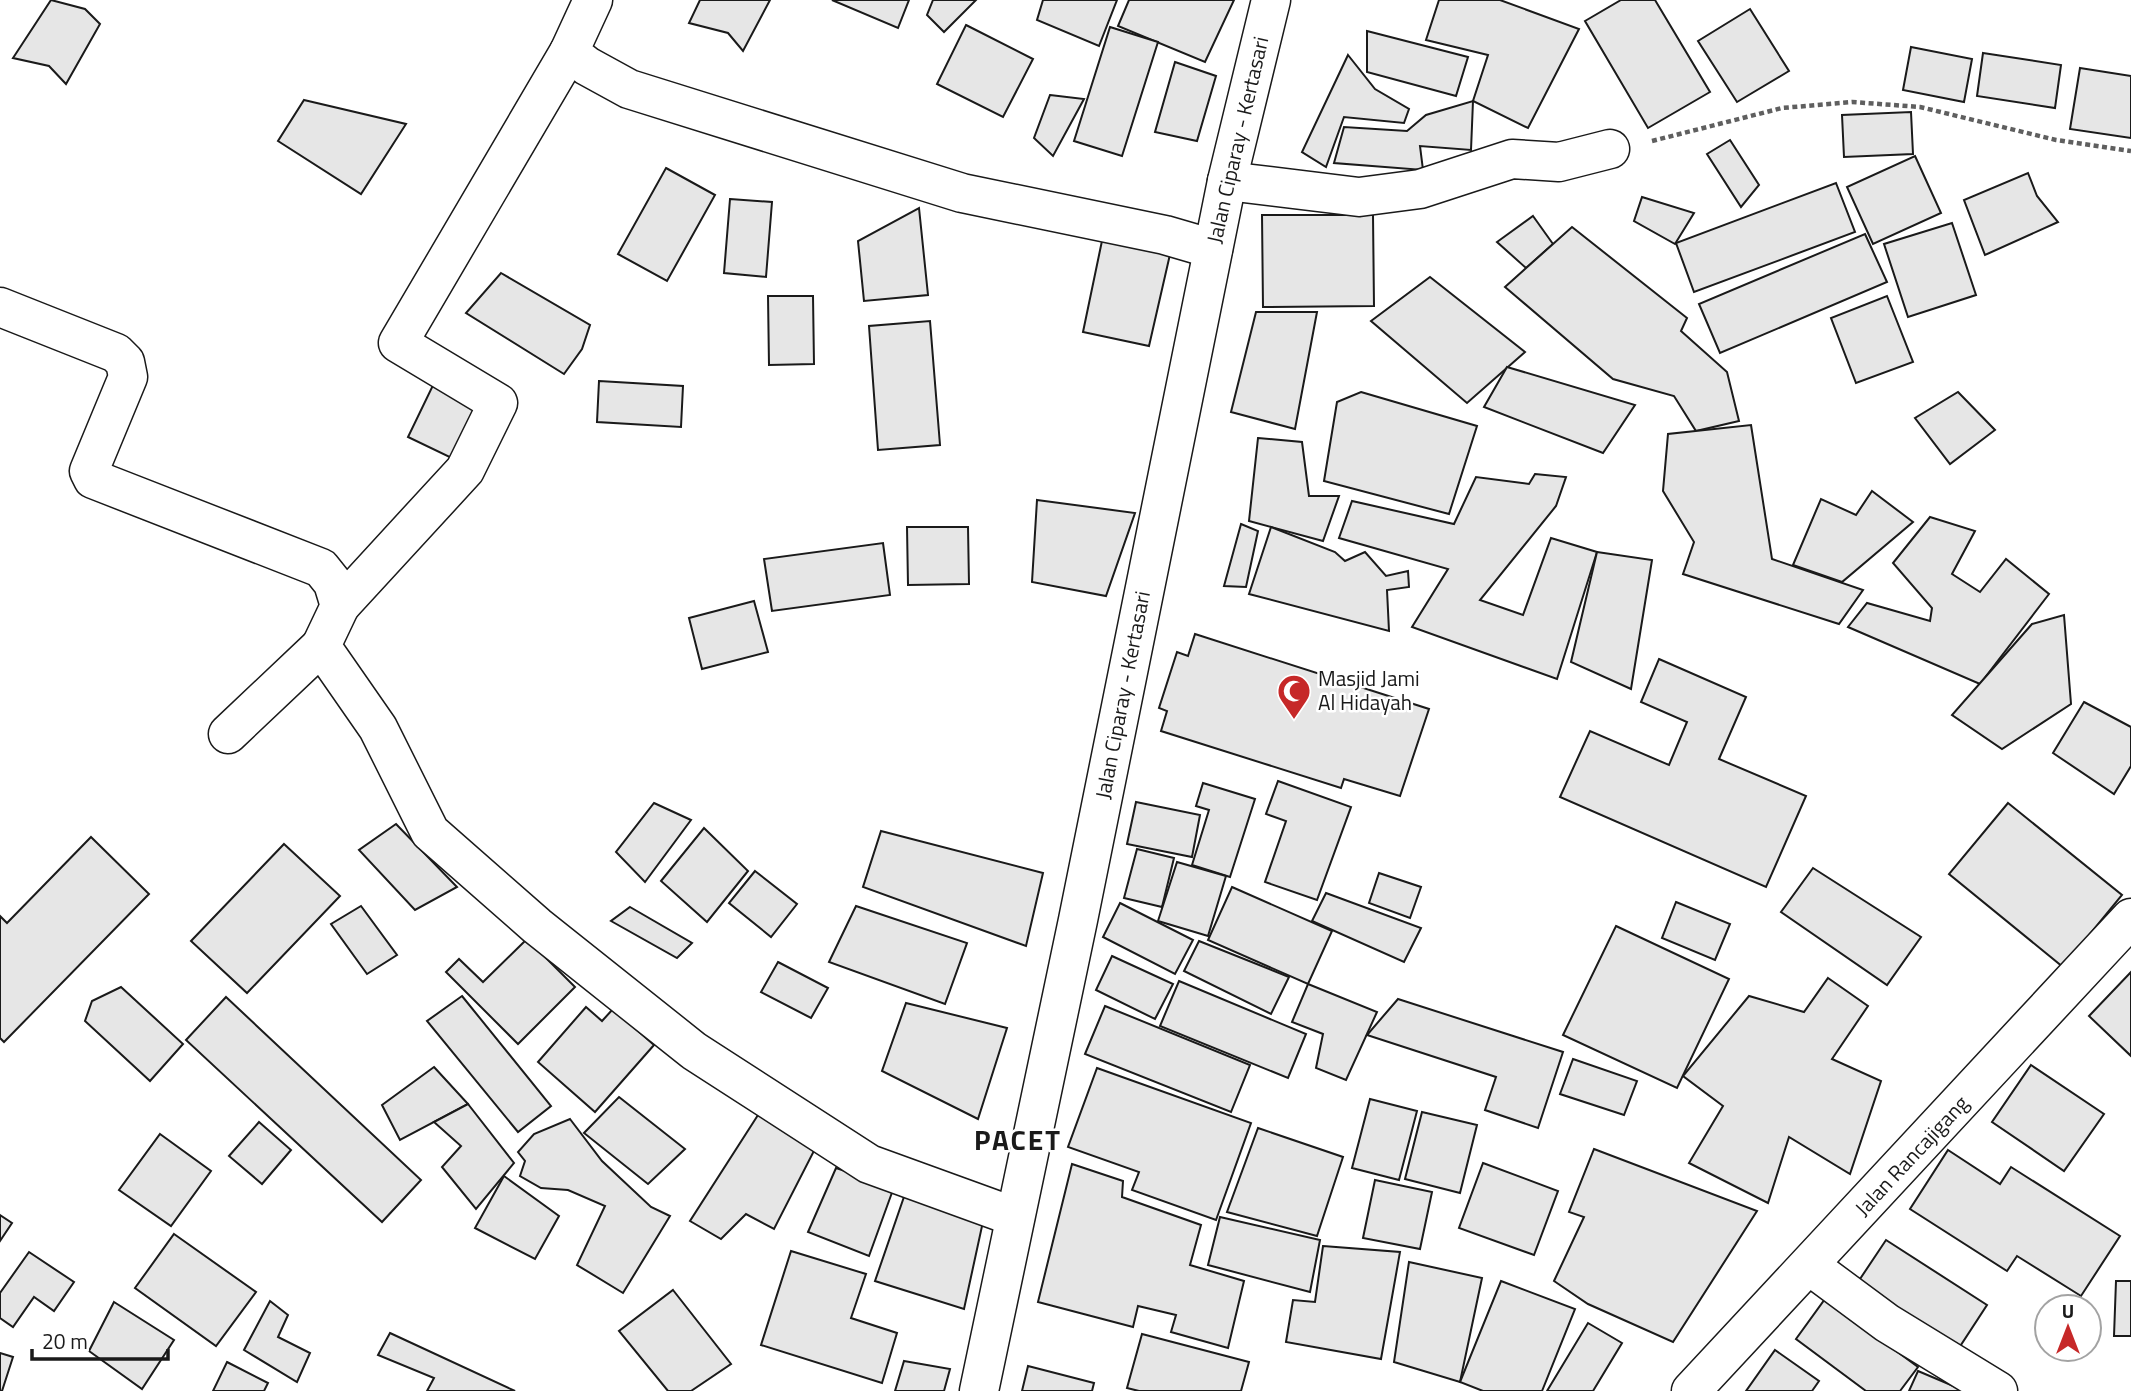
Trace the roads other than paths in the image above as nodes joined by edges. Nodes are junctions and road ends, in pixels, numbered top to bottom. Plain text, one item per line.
1 (593, 0) edge
2 (1271, 0) edge
3 (569, 52) junction
4 (1610, 149) road end
5 (1227, 181) junction
6 (1213, 249) junction
7 (0, 307) edge
8 (340, 606) junction
9 (321, 646) junction
10 (228, 734) dead end
11 (2131, 918) edge
12 (1016, 1217) junction
13 (1810, 1266) junction
14 (979, 1391) edge
15 (1691, 1391) edge
16 (1998, 1391) edge

1 - 3 street
2 - 5 street, Jalan Ciparay - Kertasari
3 - 6 street
3 - 8 street
4 - 5 street
5 - 6 street, Jalan Ciparay - Kertasari
6 - 12 street, Jalan Ciparay - Kertasari
7 - 8 street
8 - 9 street
9 - 10 street
9 - 12 street
11 - 13 street, Jalan Rancajigang
12 - 14 street, Jalan Ciparay - Kertasari
13 - 15 street, Jalan Rancajigang
13 - 16 street

